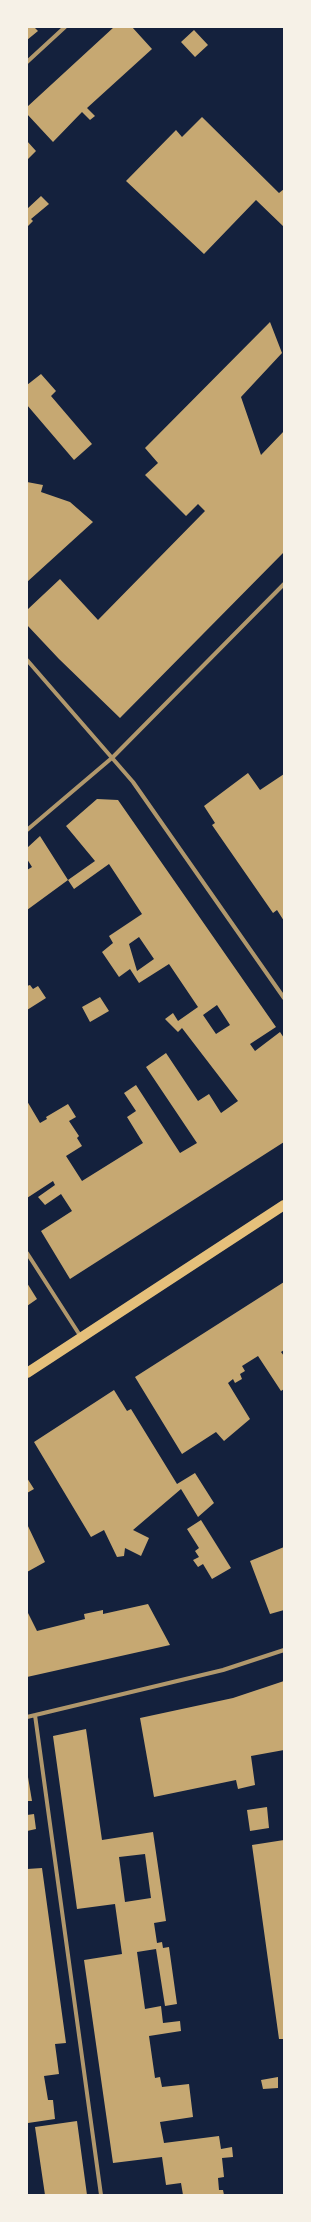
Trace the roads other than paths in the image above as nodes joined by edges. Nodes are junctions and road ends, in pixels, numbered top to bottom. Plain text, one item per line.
1 (65, 27) edge
2 (27, 62) edge
3 (284, 584) edge
4 (27, 660) edge
5 (113, 757) junction
6 (27, 830) edge
7 (284, 998) edge
8 (284, 1205) edge
9 (27, 1253) edge
10 (82, 1338) junction
11 (27, 1373) edge
12 (284, 1650) edge
13 (35, 1715) junction
14 (27, 1717) edge
15 (101, 2195) edge

1 - 2 street
3 - 5 street
4 - 5 street
5 - 6 street
5 - 7 street
8 - 10 main road
9 - 10 street
10 - 11 main road
12 - 13 street
13 - 14 street
13 - 15 street

